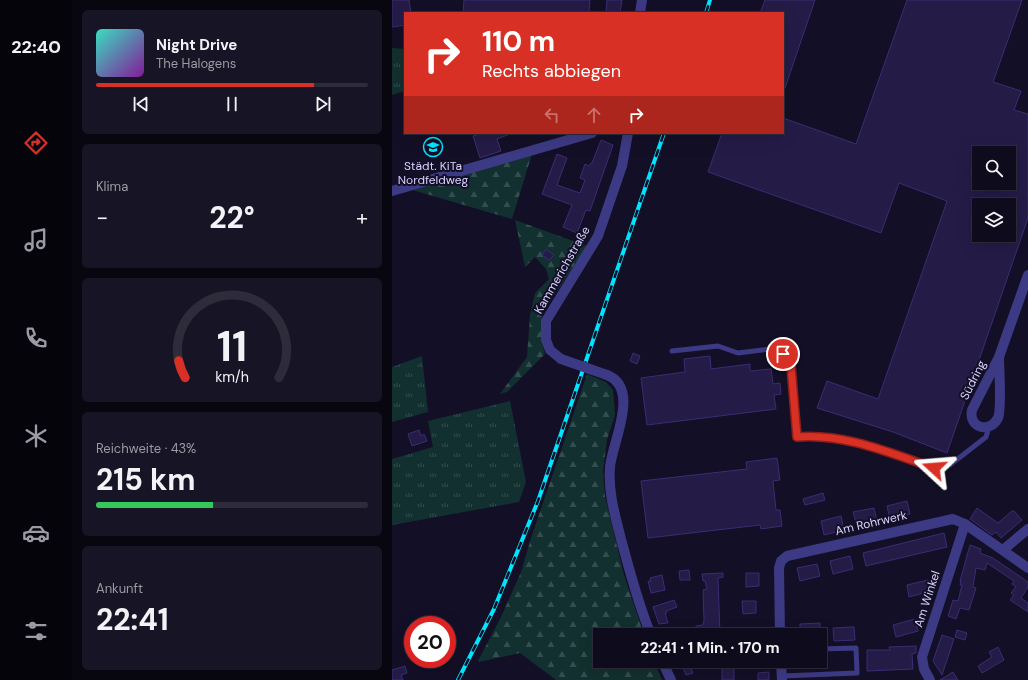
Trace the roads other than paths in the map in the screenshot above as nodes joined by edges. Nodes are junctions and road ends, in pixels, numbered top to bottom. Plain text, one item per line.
1 (642, 0) edge
2 (640, 12) edge
3 (589, 134) edge
4 (628, 134) edge
5 (392, 191) edge
6 (1028, 275) edge
7 (672, 351) dead end
8 (999, 357) junction
9 (989, 427) junction
10 (965, 524) junction
11 (1028, 529) edge
12 (1002, 550) junction
13 (1028, 568) edge
14 (648, 628) edge
15 (780, 628) edge
16 (827, 650) edge
17 (665, 668) edge
18 (781, 668) edge
19 (782, 678) edge
20 (671, 680) edge
21 (930, 680) edge

1 - 2 street
3 - 5 street
4 - 14 street, Kammerichstraße, bridge
6 - 8 street, Südring
7 - 9 lane, Südring
8 - 9 street, Südring
8 - 9 street, Südring
10 - 12 street, Am Rohrwerk
10 - 15 street, Am Rohrwerk
10 - 21 street, Am Winkel
11 - 12 street
12 - 13 street, Am Rohrwerk
16 - 19 lane
17 - 20 street
18 - 19 street

